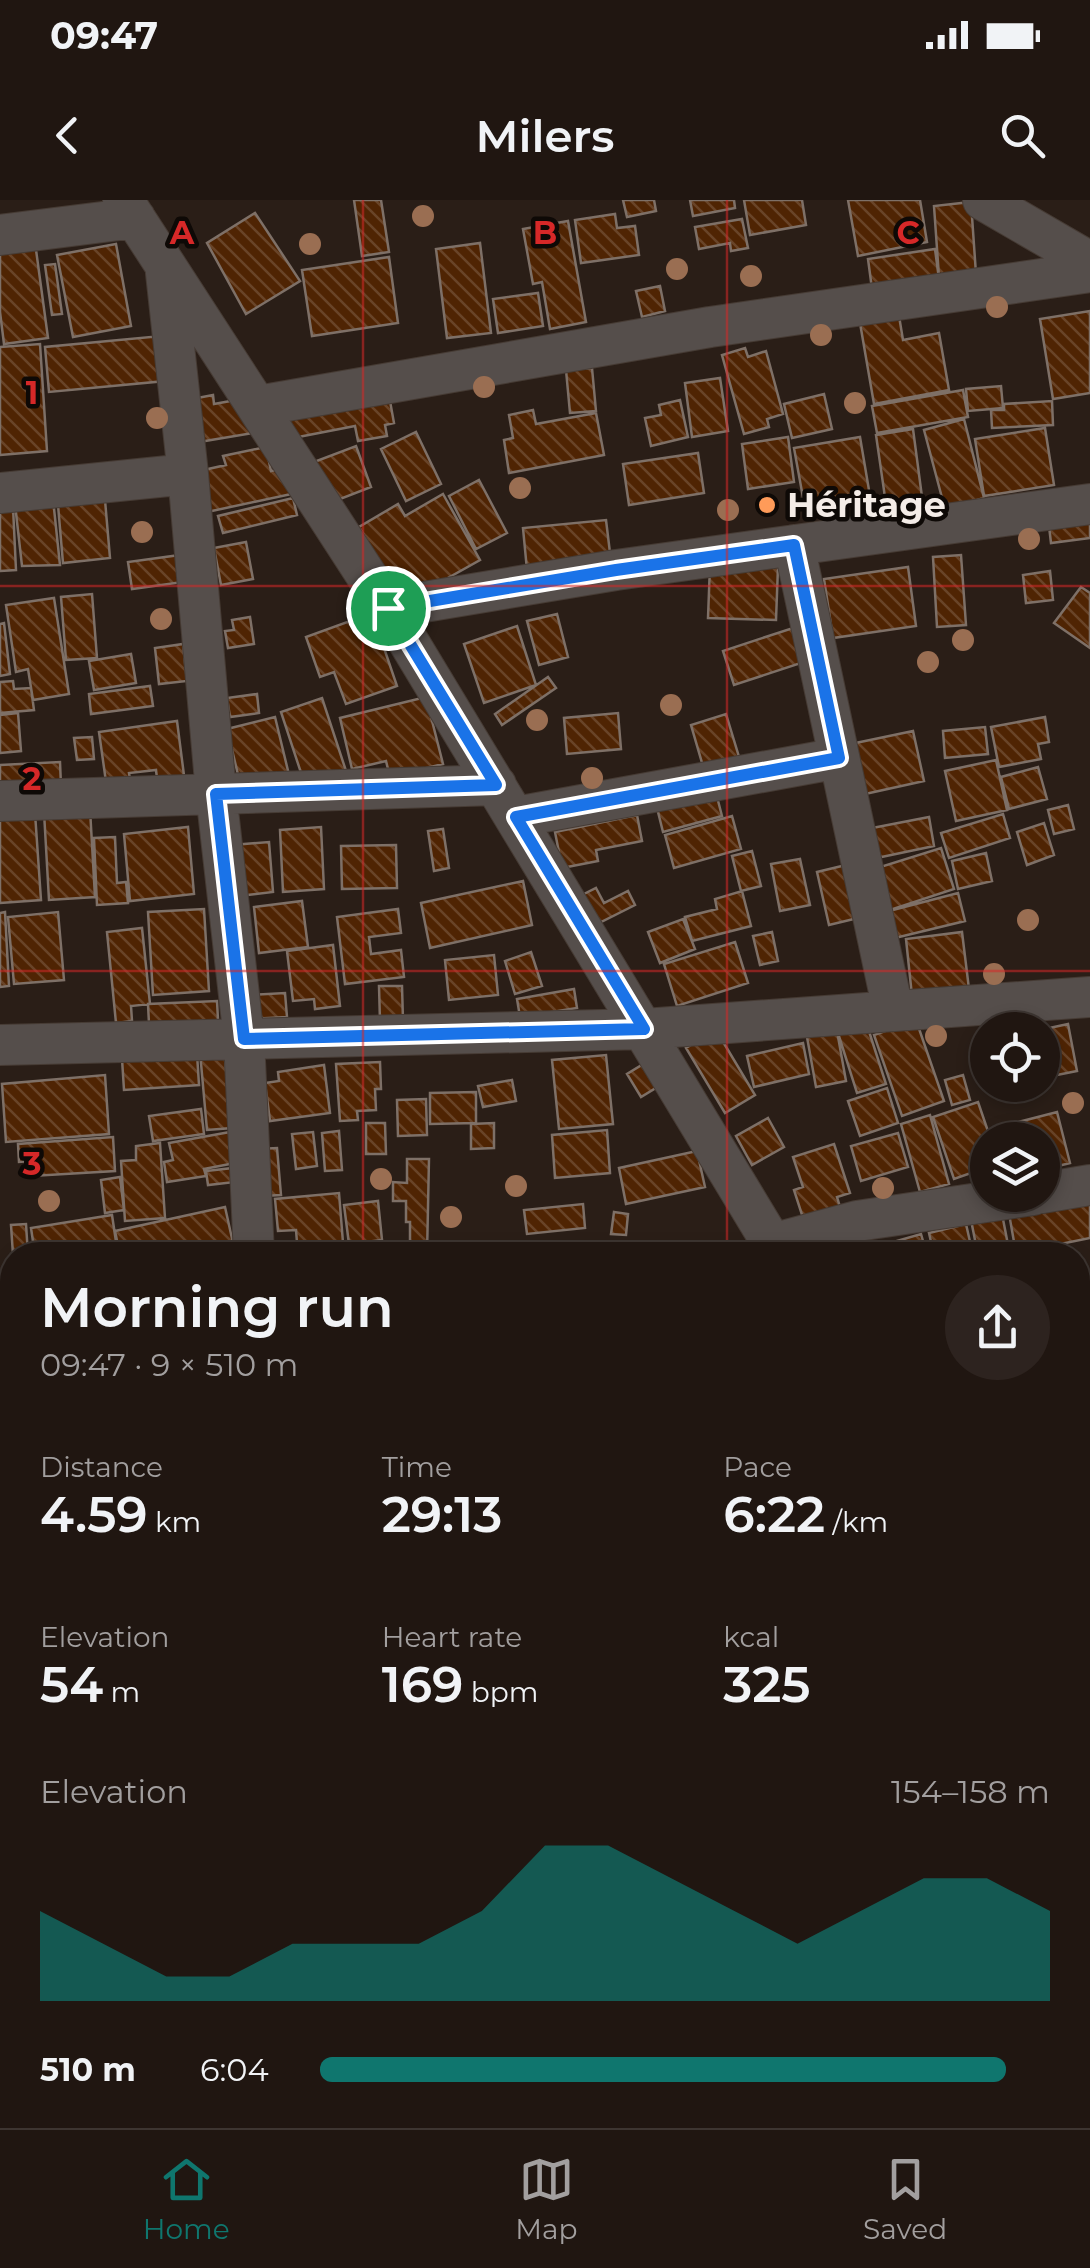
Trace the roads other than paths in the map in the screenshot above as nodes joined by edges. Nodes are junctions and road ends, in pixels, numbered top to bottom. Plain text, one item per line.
1 (983, 200) edge
2 (128, 209) edge
3 (0, 234) edge
4 (1090, 262) edge
5 (165, 266) junction
6 (1090, 272) edge
7 (258, 406) junction
8 (188, 474) junction
9 (0, 493) edge
10 (1090, 504) edge
11 (794, 545) junction
12 (388, 608) junction
13 (839, 758) junction
14 (216, 794) junction
15 (0, 801) edge
16 (506, 801) junction
17 (1090, 997) edge
18 (893, 1010) junction
19 (644, 1029) junction
20 (244, 1039) junction
21 (0, 1046) edge
22 (1090, 1185) edge
23 (1060, 1190) edge
24 (970, 1204) edge
25 (253, 1242) edge
26 (771, 1242) edge
27 (796, 1242) edge

1 - 4 street
2 - 3 street
2 - 5 street
5 - 7 street
5 - 8 street
6 - 7 street
7 - 12 street
8 - 9 street
8 - 14 street
10 - 11 street
11 - 12 street
11 - 13 street
12 - 16 street
13 - 16 street
13 - 18 street
14 - 15 street
14 - 16 street
14 - 20 street
16 - 19 street
17 - 18 street
18 - 19 street
19 - 20 street
19 - 26 street
20 - 21 street
20 - 25 street
22 - 23 street
24 - 27 street

